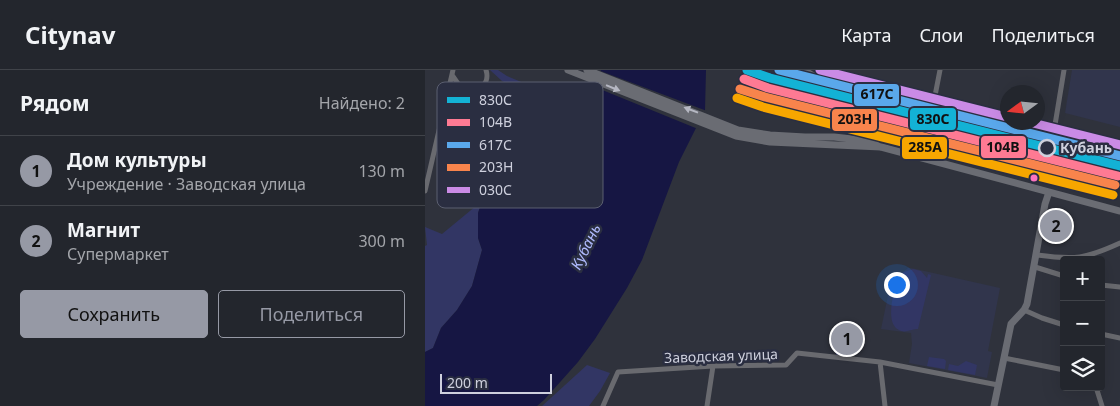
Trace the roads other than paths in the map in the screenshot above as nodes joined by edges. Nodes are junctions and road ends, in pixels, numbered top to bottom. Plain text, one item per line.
1 (568, 70) edge
2 (587, 70) edge
3 (806, 70) edge
4 (940, 70) edge
5 (1064, 70) edge
6 (599, 82) edge
7 (603, 84) edge
8 (934, 101) junction
9 (1000, 118) edge
10 (1045, 129) edge
11 (1054, 131) junction
12 (437, 138) edge
13 (770, 138) junction
14 (1120, 148) edge
15 (425, 191) edge
16 (1049, 192) junction
17 (1120, 211) edge
18 (1120, 243) edge
19 (1037, 255) junction
20 (1035, 266) junction
21 (1060, 275) edge
22 (1105, 285) edge
23 (1120, 287) edge
24 (1024, 310) junction
25 (1060, 324) edge
26 (1105, 335) edge
27 (1120, 338) edge
28 (1003, 358) junction
29 (880, 362) junction
30 (713, 366) junction
31 (1060, 369) edge
32 (998, 385) junction
33 (1097, 391) edge
34 (603, 406) edge
35 (707, 406) edge
36 (885, 406) edge
37 (995, 406) edge
38 (1102, 406) edge

1 -> 6 main road
13 -> 2 main road
3 - 8 street
4 - 8 street
5 - 11 street
7 -> 13 main road
8 - 9 street
10 - 11 street
11 - 14 street
12 - 15 street
13 - 16 main road
16 - 17 main road
16 - 19 main road
18 - 19 street
19 - 20 main road
20 - 21 street
20 - 24 main road
22 - 23 street
24 - 25 street
24 - 28 main road
26 - 27 street
28 - 31 street
28 - 32 main road
29 - 30 street, Заводская улица
29 - 32 street, Заводская улица
29 - 36 street
30 - 34 street, Заводская улица
30 - 35 street
32 - 37 main road
33 - 38 street

